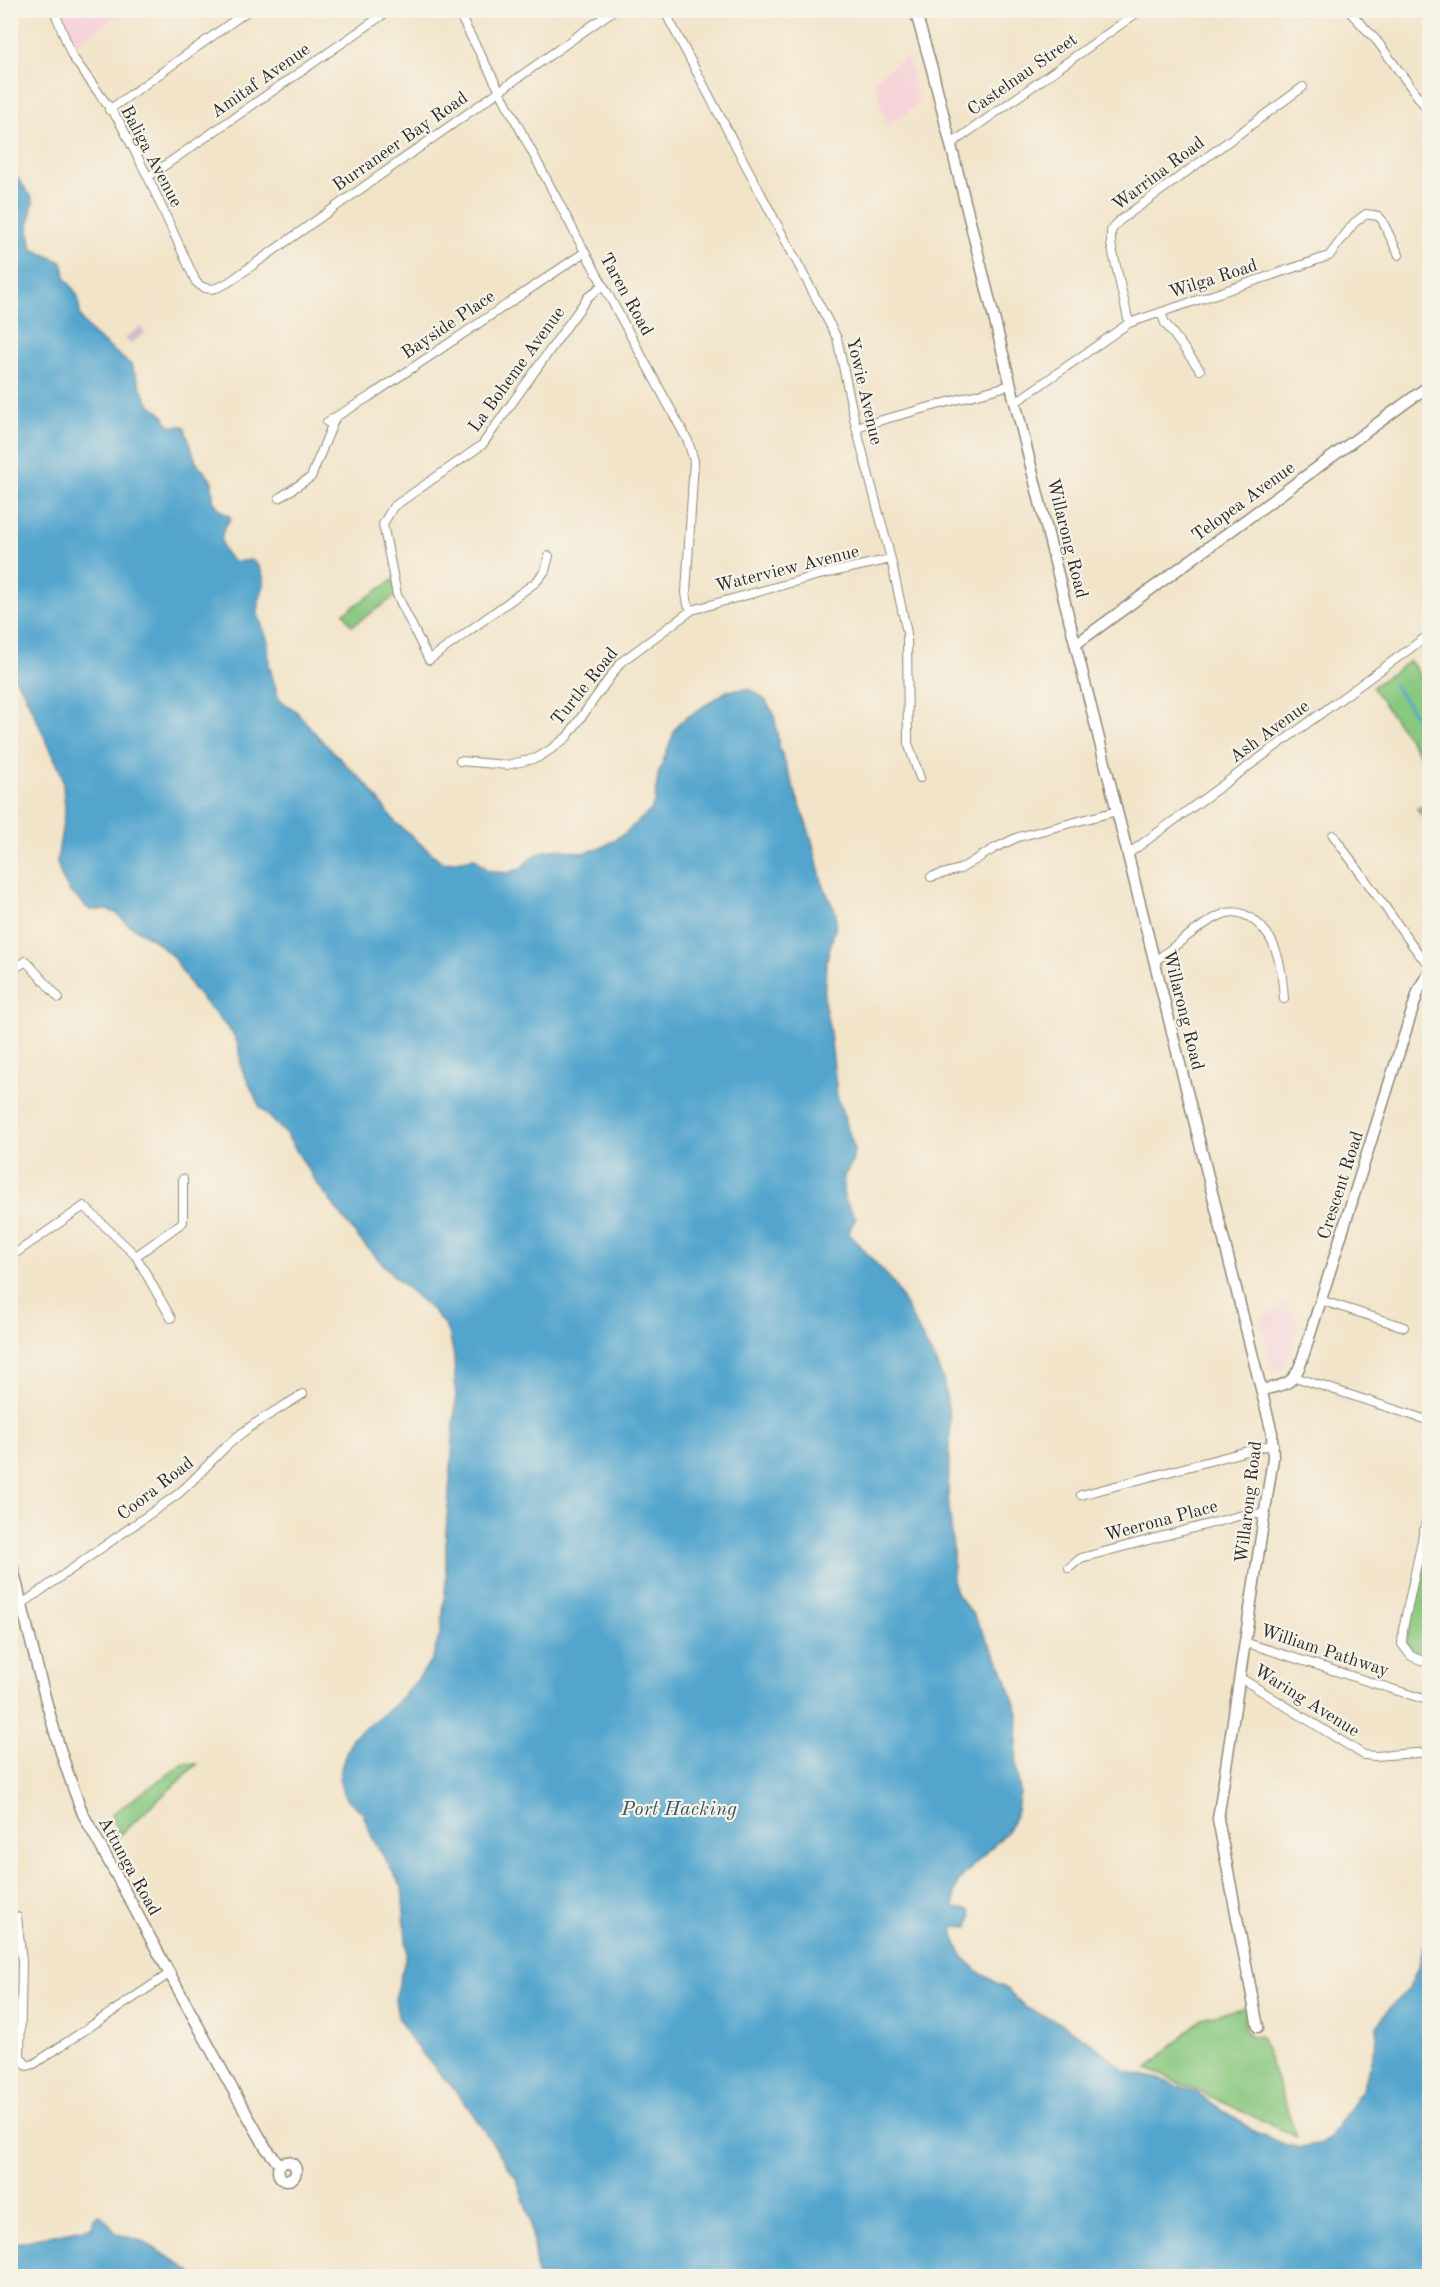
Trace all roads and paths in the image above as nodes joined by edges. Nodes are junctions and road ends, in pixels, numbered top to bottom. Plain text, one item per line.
1 (54, 10) edge
2 (249, 10) edge
3 (390, 10) edge
4 (458, 10) edge
5 (614, 10) edge
6 (664, 10) edge
7 (915, 10) edge
8 (1141, 10) edge
9 (1348, 10) edge
10 (1303, 87) dead end
11 (500, 91) junction
12 (109, 110) junction
13 (1430, 113) edge
14 (951, 144) junction
15 (148, 177) junction
16 (585, 252) junction
17 (1399, 255) dead end
18 (603, 285) junction
19 (202, 288) joint
20 (1161, 313) junction
21 (1129, 323) junction
22 (1200, 370) dead end
23 (1011, 385) junction
24 (1430, 385) edge
25 (1016, 402) junction
26 (856, 427) junction
27 (279, 498) dead end
28 (549, 556) dead end
29 (891, 559) junction
30 (692, 610) junction
31 (1430, 634) edge
32 (1076, 644) junction
33 (460, 761) dead end
34 (920, 778) dead end
35 (1117, 811) junction
36 (1333, 835) dead end
37 (1128, 854) junction
38 (931, 877) dead end
39 (1155, 961) junction
40 (1430, 965) edge
41 (1430, 970) edge
42 (10, 972) edge
43 (59, 998) dead end
44 (1284, 999) dead end
45 (183, 1179) dead end
46 (136, 1256) junction
47 (10, 1257) edge
48 (1320, 1300) junction
49 (171, 1318) dead end
50 (1404, 1327) dead end
51 (1295, 1377) junction
52 (1263, 1390) junction
53 (303, 1394) dead end
54 (1430, 1421) edge
55 (1274, 1444) junction
56 (1082, 1495) dead end
57 (1430, 1503) edge
58 (1265, 1515) junction
59 (10, 1557) edge
60 (1069, 1568) dead end
61 (22, 1604) junction
62 (1244, 1642) junction
63 (1430, 1664) edge
64 (1239, 1677) junction
65 (1430, 1701) edge
66 (1430, 1752) edge
67 (17, 1917) dead end
68 (169, 1974) junction
69 (1258, 2027) dead end
70 (280, 2165) dead end

1 - 12 street, Baliga Avenue
2 - 12 street
3 - 15 street, Amitaf Avenue
4 - 11 street, Taren Road
5 - 11 street, Burraneer Bay Road
6 - 26 street, Yowie Avenue
7 - 14 street, Willarong Road
8 - 14 street, Castelnau Street
9 - 13 street
10 - 21 street, Warrina Road
11 - 16 street, Taren Road
11 - 19 street, Burraneer Bay Road
12 - 15 street, Baliga Avenue
14 - 23 street, Willarong Road
15 - 19 street, Baliga Avenue
16 - 18 street, Taren Road
16 - 27 street, Bayside Place
17 - 20 street, Wilga Road
18 - 28 street, La Boheme Avenue
18 - 30 street, Taren Road
20 - 21 street, Wilga Road
20 - 22 street
21 - 25 street, Wilga Road
23 - 25 street, Willarong Road
23 - 26 street
24 - 32 street, Telopea Avenue
25 - 32 street, Willarong Road
26 - 29 street, Yowie Avenue
29 - 30 street, Waterview Avenue
29 - 34 street, Yowie Avenue
30 - 33 street, Turtle Road
31 - 37 street, Ash Avenue
32 - 35 street, Willarong Road
35 - 37 street, Willarong Road
35 - 38 street
36 - 40 street
37 - 39 street, Willarong Road
39 - 44 street
39 - 52 street, Willarong Road
41 - 48 street, Crescent Road
42 - 43 street
45 - 46 street
46 - 47 street
46 - 49 street
48 - 50 street
48 - 51 street, Crescent Road
51 - 52 street
51 - 54 street
52 - 55 street, Willarong Road
53 - 61 street, Coora Road
55 - 56 street
55 - 58 street, Willarong Road
57 - 63 street
58 - 60 street, Weerona Place
58 - 62 street, Willarong Road
59 - 61 street, Attunga Road
61 - 68 street, Attunga Road
62 - 64 street, Willarong Road
62 - 65 street, William Pathway
64 - 66 street, Waring Avenue
64 - 69 street, Willarong Road
67 - 68 street
68 - 70 street, Attunga Road

